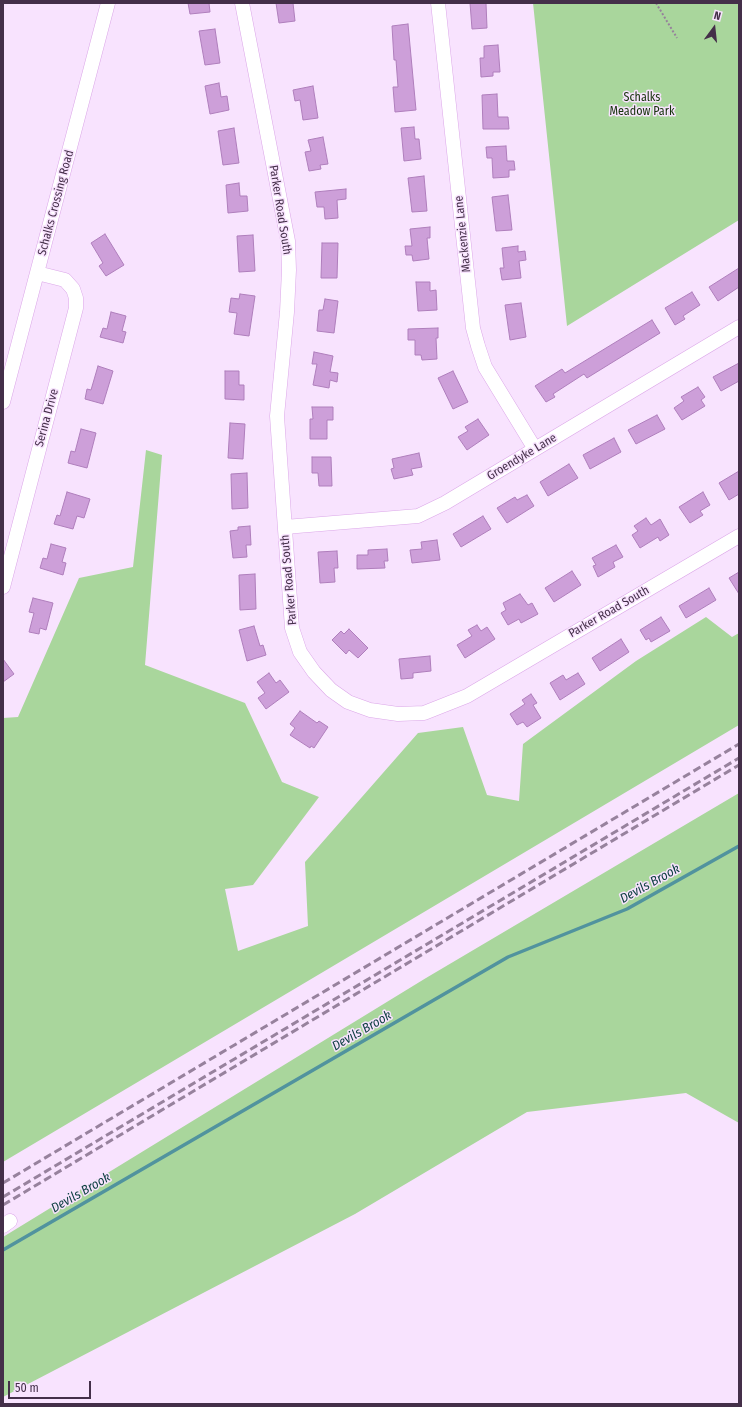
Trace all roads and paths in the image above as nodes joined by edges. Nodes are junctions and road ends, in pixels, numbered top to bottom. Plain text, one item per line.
1 (108, 3) edge
2 (242, 3) edge
3 (438, 3) edge
4 (656, 3) edge
5 (676, 38) dead end
6 (37, 273) junction
7 (739, 327) edge
8 (3, 402) edge
9 (535, 450) junction
10 (285, 527) junction
11 (739, 536) edge
12 (3, 587) edge

1 - 6 street, Schalks Crossing Road
2 - 10 street, Parker Road South
3 - 9 street, Mackenzie Lane
4 - 5 path
6 - 8 street, Schalks Crossing Road
6 - 12 street, Serina Drive
7 - 9 street, Groendyke Lane
9 - 10 street, Groendyke Lane
10 - 11 street, Parker Road South

